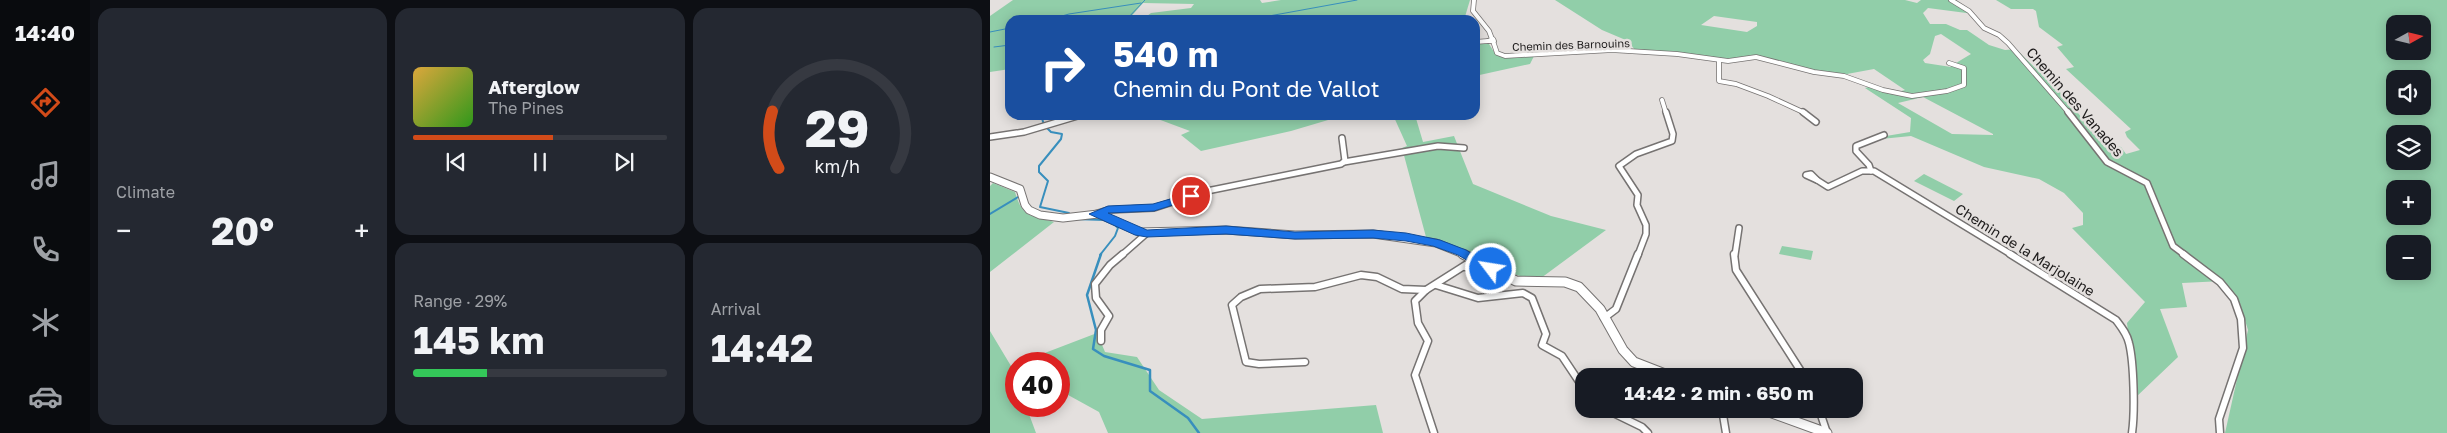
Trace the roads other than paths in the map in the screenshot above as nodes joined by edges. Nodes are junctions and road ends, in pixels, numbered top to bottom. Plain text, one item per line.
1 (1474, 0) edge
2 (1951, 0) edge
3 (1476, 15) edge
4 (1480, 22) edge
5 (1491, 41) junction
6 (1480, 42) edge
7 (1718, 60) junction
8 (1949, 63) dead end
9 (1662, 100) dead end
10 (1064, 120) edge
11 (1816, 122) dead end
12 (1884, 135) dead end
13 (990, 137) edge
14 (1342, 138) dead end
15 (1464, 148) dead end
16 (1344, 162) junction
17 (1871, 170) junction
18 (992, 180) edge
19 (1818, 181) dead end
20 (1094, 214) junction
21 (1739, 228) dead end
22 (1147, 233) junction
23 (1462, 253) junction
24 (1475, 259) junction
25 (1459, 269) junction
26 (1491, 269) junction
27 (1436, 285) junction
28 (1426, 290) junction
29 (1604, 318) junction
30 (1101, 340) dead end
31 (1305, 362) dead end
32 (1646, 368) edge
33 (1799, 368) edge
34 (1575, 376) edge
35 (1624, 418) edge
36 (1724, 418) edge
37 (1786, 418) edge
38 (1822, 418) edge
39 (1434, 433) edge
40 (1648, 433) edge
41 (1726, 433) edge
42 (1827, 433) edge
43 (2132, 433) edge
44 (2220, 433) edge

1 - 3 street, Chemin des Barnouins
2 - 44 street, Chemin des Vanades
4 - 5 street, Chemin des Barnouins
5 - 6 street
5 - 7 street, Chemin des Barnouins
7 - 8 street, Chemin des Barnouins
7 - 11 street
9 - 29 street
10 - 13 street
12 - 17 street
14 - 16 street
15 - 16 street
16 - 20 street
17 - 19 street
17 - 43 street, Chemin de la Marjolaine
18 - 20 street
20 - 22 street
21 - 33 street
22 - 23 street
22 - 30 street
23 - 24 street
23 - 25 street
24 - 25 street
24 - 26 street
25 - 26 street
25 - 27 street
26 - 29 street
27 - 28 street
27 - 34 street
28 - 31 street
28 - 39 street
29 - 32 street
35 - 40 street
36 - 41 street
37 - 42 street
38 - 42 street

